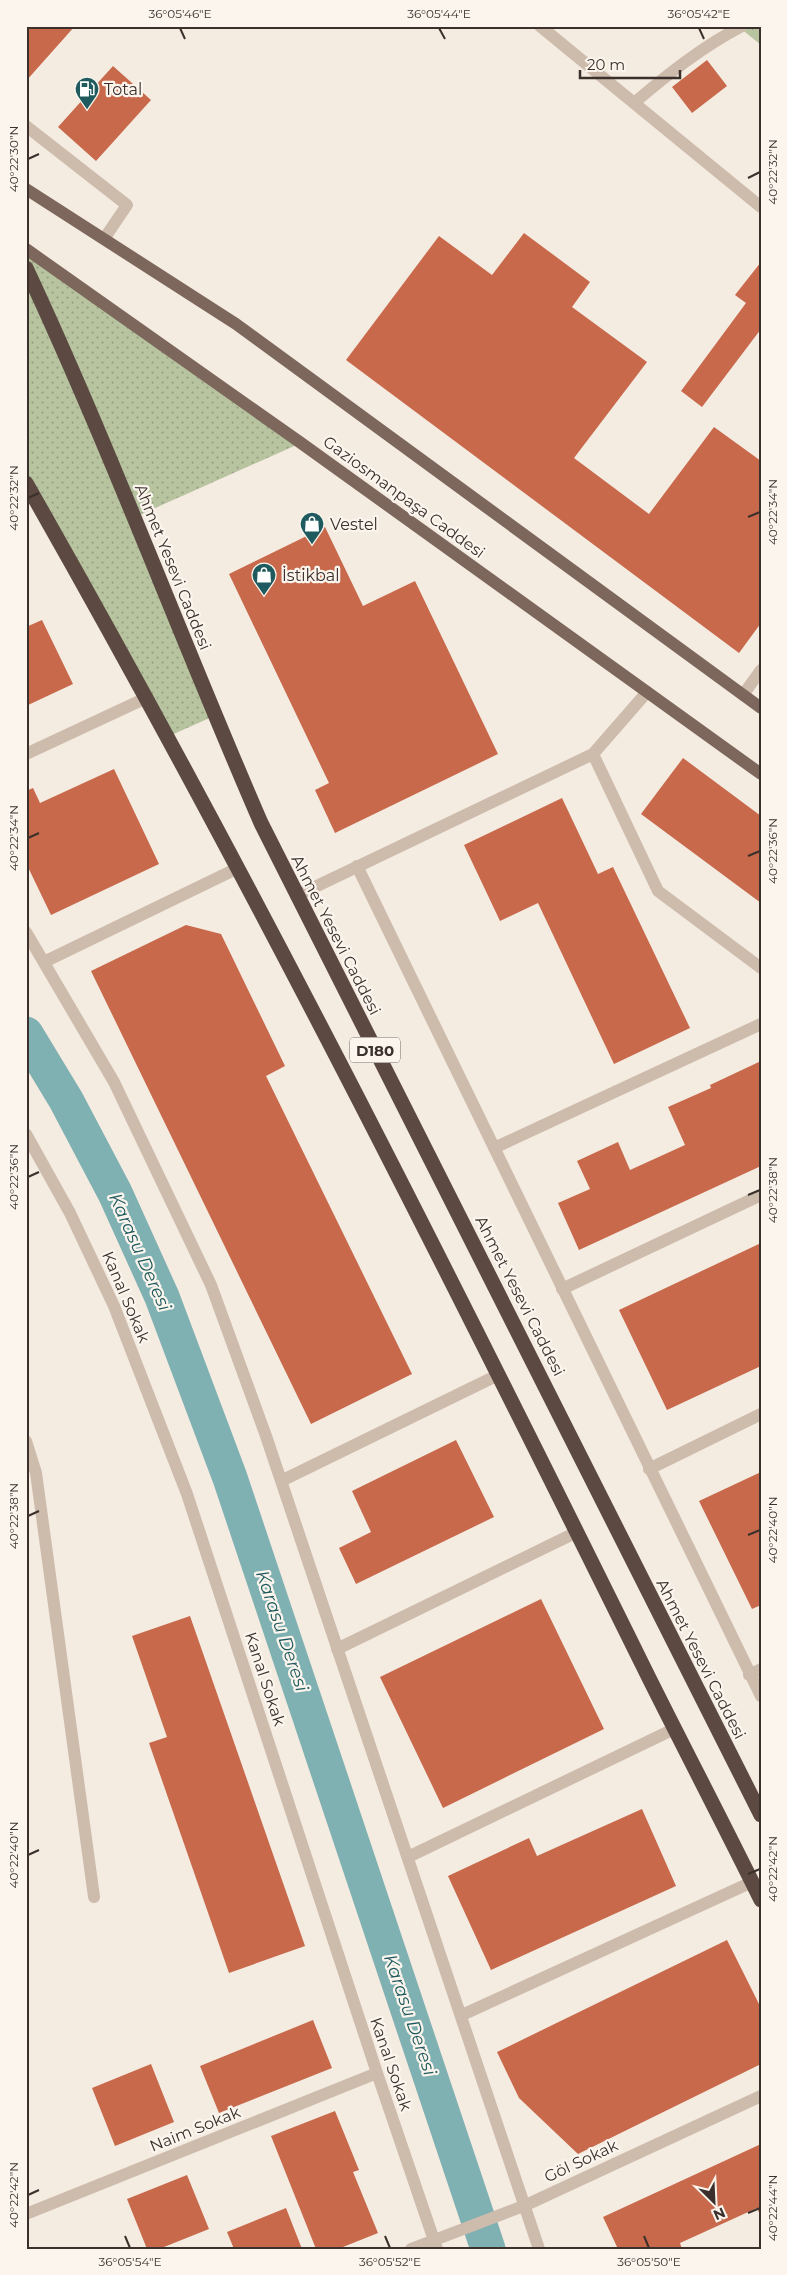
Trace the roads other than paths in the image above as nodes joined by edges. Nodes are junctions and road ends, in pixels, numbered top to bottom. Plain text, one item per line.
1 (540, 26) edge
2 (742, 26) edge
3 (634, 103) junction
4 (26, 126) edge
5 (26, 189) edge
6 (761, 207) edge
7 (104, 239) junction
8 (26, 249) edge
9 (26, 268) edge
10 (26, 484) edge
11 (761, 670) edge
12 (647, 692) junction
13 (743, 695) junction
14 (146, 698) junction
15 (761, 708) edge
16 (26, 754) edge
17 (593, 754) junction
18 (761, 774) edge
19 (357, 866) junction
20 (238, 868) junction
21 (296, 896) junction
22 (26, 932) edge
23 (44, 962) junction
24 (761, 968) edge
25 (761, 1024) edge
26 (26, 1134) edge
27 (494, 1148) junction
28 (761, 1195) edge
29 (562, 1289) junction
30 (498, 1375) junction
31 (761, 1414) edge
32 (26, 1441) edge
33 (649, 1469) junction
34 (281, 1481) junction
35 (576, 1532) junction
36 (337, 1649) junction
37 (755, 1672) edge
38 (761, 1696) edge
39 (674, 1729) junction
40 (761, 1815) edge
41 (408, 1857) junction
42 (752, 1882) junction
43 (94, 1898) dead end
44 (761, 1900) edge
45 (462, 2015) junction
46 (377, 2073) junction
47 (761, 2096) edge
48 (526, 2205) junction
49 (26, 2214) edge
50 (435, 2244) edge
51 (411, 2249) edge
52 (539, 2249) edge

1 - 3 street
2 - 3 street
3 - 6 street
4 - 7 street
5 - 7 main road
7 - 13 main road
8 - 12 main road, Gaziosmanpaşa Caddesi
9 - 21 highway, Ahmet Yesevi Caddesi / D180
10 - 14 highway, D180
11 - 13 street
12 - 17 street
12 - 18 main road, Gaziosmanpaşa Caddesi
13 - 15 main road
14 - 16 street
14 - 20 highway, D180
17 - 19 street
17 - 24 street
19 - 21 street
19 - 27 street
20 - 23 street
20 - 30 highway, D180
21 - 40 highway, Ahmet Yesevi Caddesi / D180
22 - 23 street
23 - 34 street
25 - 27 street
26 - 46 street, Kanal Sokak
27 - 29 street
28 - 29 street
29 - 33 street
30 - 34 street
30 - 35 highway, D180
31 - 33 street
32 - 43 street
33 - 37 street
34 - 36 street
35 - 36 street
35 - 39 highway, D180
36 - 41 street
37 - 38 street
39 - 41 street
39 - 42 highway, D180
41 - 45 street
42 - 44 highway, D180
42 - 45 street
45 - 48 street
46 - 49 street, Naim Sokak
46 - 50 street, Kanal Sokak
47 - 48 street, Göl Sokak
48 - 50 street, Göl Sokak
48 - 52 street
50 - 51 street, Göl Sokak

